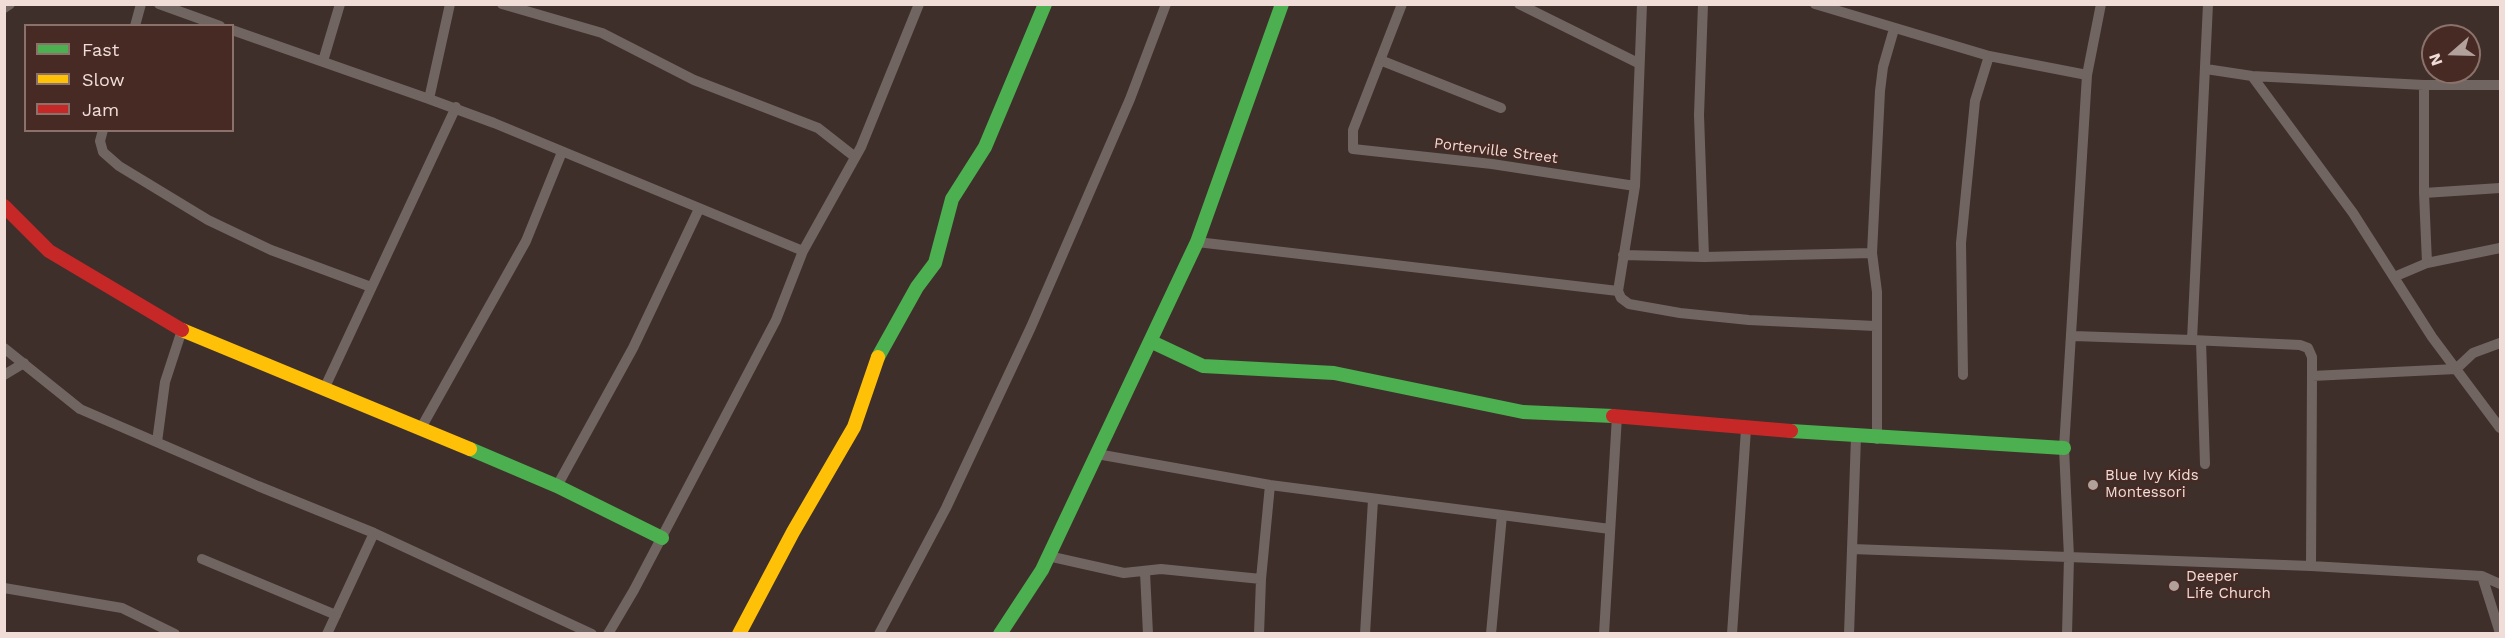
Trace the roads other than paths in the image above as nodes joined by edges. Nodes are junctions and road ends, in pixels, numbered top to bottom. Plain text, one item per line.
1 (10, 4) edge
2 (141, 4) edge
3 (159, 4) edge
4 (340, 4) edge
5 (450, 4) edge
6 (502, 4) edge
7 (919, 4) edge
8 (1045, 4) edge
9 (1166, 4) edge
10 (1282, 4) edge
11 (1402, 4) edge
12 (1519, 4) edge
13 (1641, 4) edge
14 (1703, 4) edge
15 (1815, 4) edge
16 (2101, 4) edge
17 (2208, 4) edge
18 (4, 8) edge
19 (136, 24) edge
20 (214, 24) edge
21 (1894, 29) junction
22 (234, 31) edge
23 (1989, 56) junction
24 (1380, 60) junction
25 (322, 61) junction
26 (1638, 63) junction
27 (2206, 69) junction
28 (2087, 75) junction
29 (2252, 76) junction
30 (2424, 85) junction
31 (2500, 85) edge
32 (429, 99) junction
33 (456, 107) junction
34 (1501, 108) dead end
35 (102, 132) edge
36 (562, 152) junction
37 (855, 157) junction
38 (1635, 186) junction
39 (2500, 188) edge
40 (2424, 194) junction
41 (4, 206) edge
42 (699, 209) junction
43 (1197, 242) junction
44 (2500, 248) edge
45 (802, 251) junction
46 (1872, 253) junction
47 (1623, 255) junction
48 (1704, 257) junction
49 (2427, 263) junction
50 (2394, 277) junction
51 (371, 287) junction
52 (1618, 291) junction
53 (1875, 326) junction
54 (182, 330) junction
55 (2073, 336) junction
56 (2196, 340) junction
57 (1152, 342) junction
58 (2500, 343) edge
59 (4, 348) edge
60 (24, 363) junction
61 (2456, 369) junction
62 (4, 375) edge
63 (1963, 375) dead end
64 (2312, 376) junction
65 (325, 387) junction
66 (1617, 416) junction
67 (421, 428) junction
68 (2500, 428) edge
69 (1746, 429) junction
70 (1856, 437) junction
71 (1876, 439) junction
72 (157, 442) junction
73 (2064, 448) junction
74 (1097, 454) junction
75 (2205, 464) dead end
76 (1270, 485) junction
77 (557, 486) junction
78 (1373, 500) junction
79 (1502, 515) junction
80 (1610, 528) junction
81 (374, 532) junction
82 (662, 538) junction
83 (1852, 549) junction
84 (1048, 556) junction
85 (2069, 557) junction
86 (202, 559) dead end
87 (2311, 566) junction
88 (1145, 572) junction
89 (2482, 576) junction
90 (1261, 579) junction
91 (2500, 584) edge
92 (4, 588) edge
93 (336, 615) junction
94 (175, 633) edge
95 (327, 633) edge
96 (592, 633) edge
97 (608, 633) edge
98 (739, 633) edge
99 (879, 633) edge
100 (1000, 633) edge
101 (1148, 633) edge
102 (1259, 633) edge
103 (1365, 633) edge
104 (1491, 633) edge
105 (1604, 633) edge
106 (1732, 633) edge
107 (1849, 633) edge
108 (2067, 633) edge
109 (2500, 633) edge

1 - 18 street
2 - 19 street
3 - 20 street
4 - 25 street
5 - 32 street
6 - 37 street
7 - 37 street
8 - 98 street
9 - 99 street
10 - 43 street
11 - 24 street
12 - 26 street
13 - 26 street
14 - 48 street
15 - 21 street
16 - 28 street
17 - 27 street
21 - 23 street
21 - 46 street
22 - 25 street
23 - 28 street
23 - 63 street
24 - 34 street
24 - 38 street, Porterville Street
25 - 32 street
26 - 38 street
27 - 29 street
27 - 56 street
28 - 55 street
29 - 30 street
29 - 50 street
30 - 31 street
30 - 40 street
32 - 33 street
33 - 36 street
33 - 51 street
35 - 51 street
36 - 42 street
36 - 67 street
37 - 45 street
38 - 47 street
39 - 40 street
40 - 49 street
41 - 54 street
42 - 45 street
42 - 77 street
43 - 52 street
43 - 57 street
44 - 49 street
45 - 82 street
46 - 48 street
46 - 53 street
47 - 48 street
47 - 52 street
49 - 50 street
50 - 61 street
51 - 65 street
52 - 53 street
53 - 71 street
54 - 65 street
54 - 72 street
55 - 56 street
55 - 73 street
56 - 64 street
56 - 75 street
57 - 66 street
57 - 74 street
58 - 61 street
59 - 60 street
60 - 62 street
60 - 72 street
61 - 64 street
61 - 68 street
64 - 87 street
65 - 67 street
66 - 69 street
66 - 80 street
67 - 77 street
69 - 70 street
69 - 106 street
70 - 71 street
70 - 83 street
71 - 73 street
72 - 81 street
73 - 85 street
74 - 76 street
74 - 84 street
76 - 78 street
76 - 90 street
77 - 82 street
78 - 79 street
78 - 103 street
79 - 80 street
79 - 104 street
80 - 105 street
81 - 93 street
81 - 96 street
82 - 97 street
83 - 85 street
83 - 107 street
84 - 88 street
84 - 100 street
85 - 87 street
85 - 108 street
86 - 93 street
87 - 89 street
88 - 90 street
88 - 101 street
89 - 91 street
89 - 109 street
90 - 102 street
92 - 94 street
93 - 95 street

